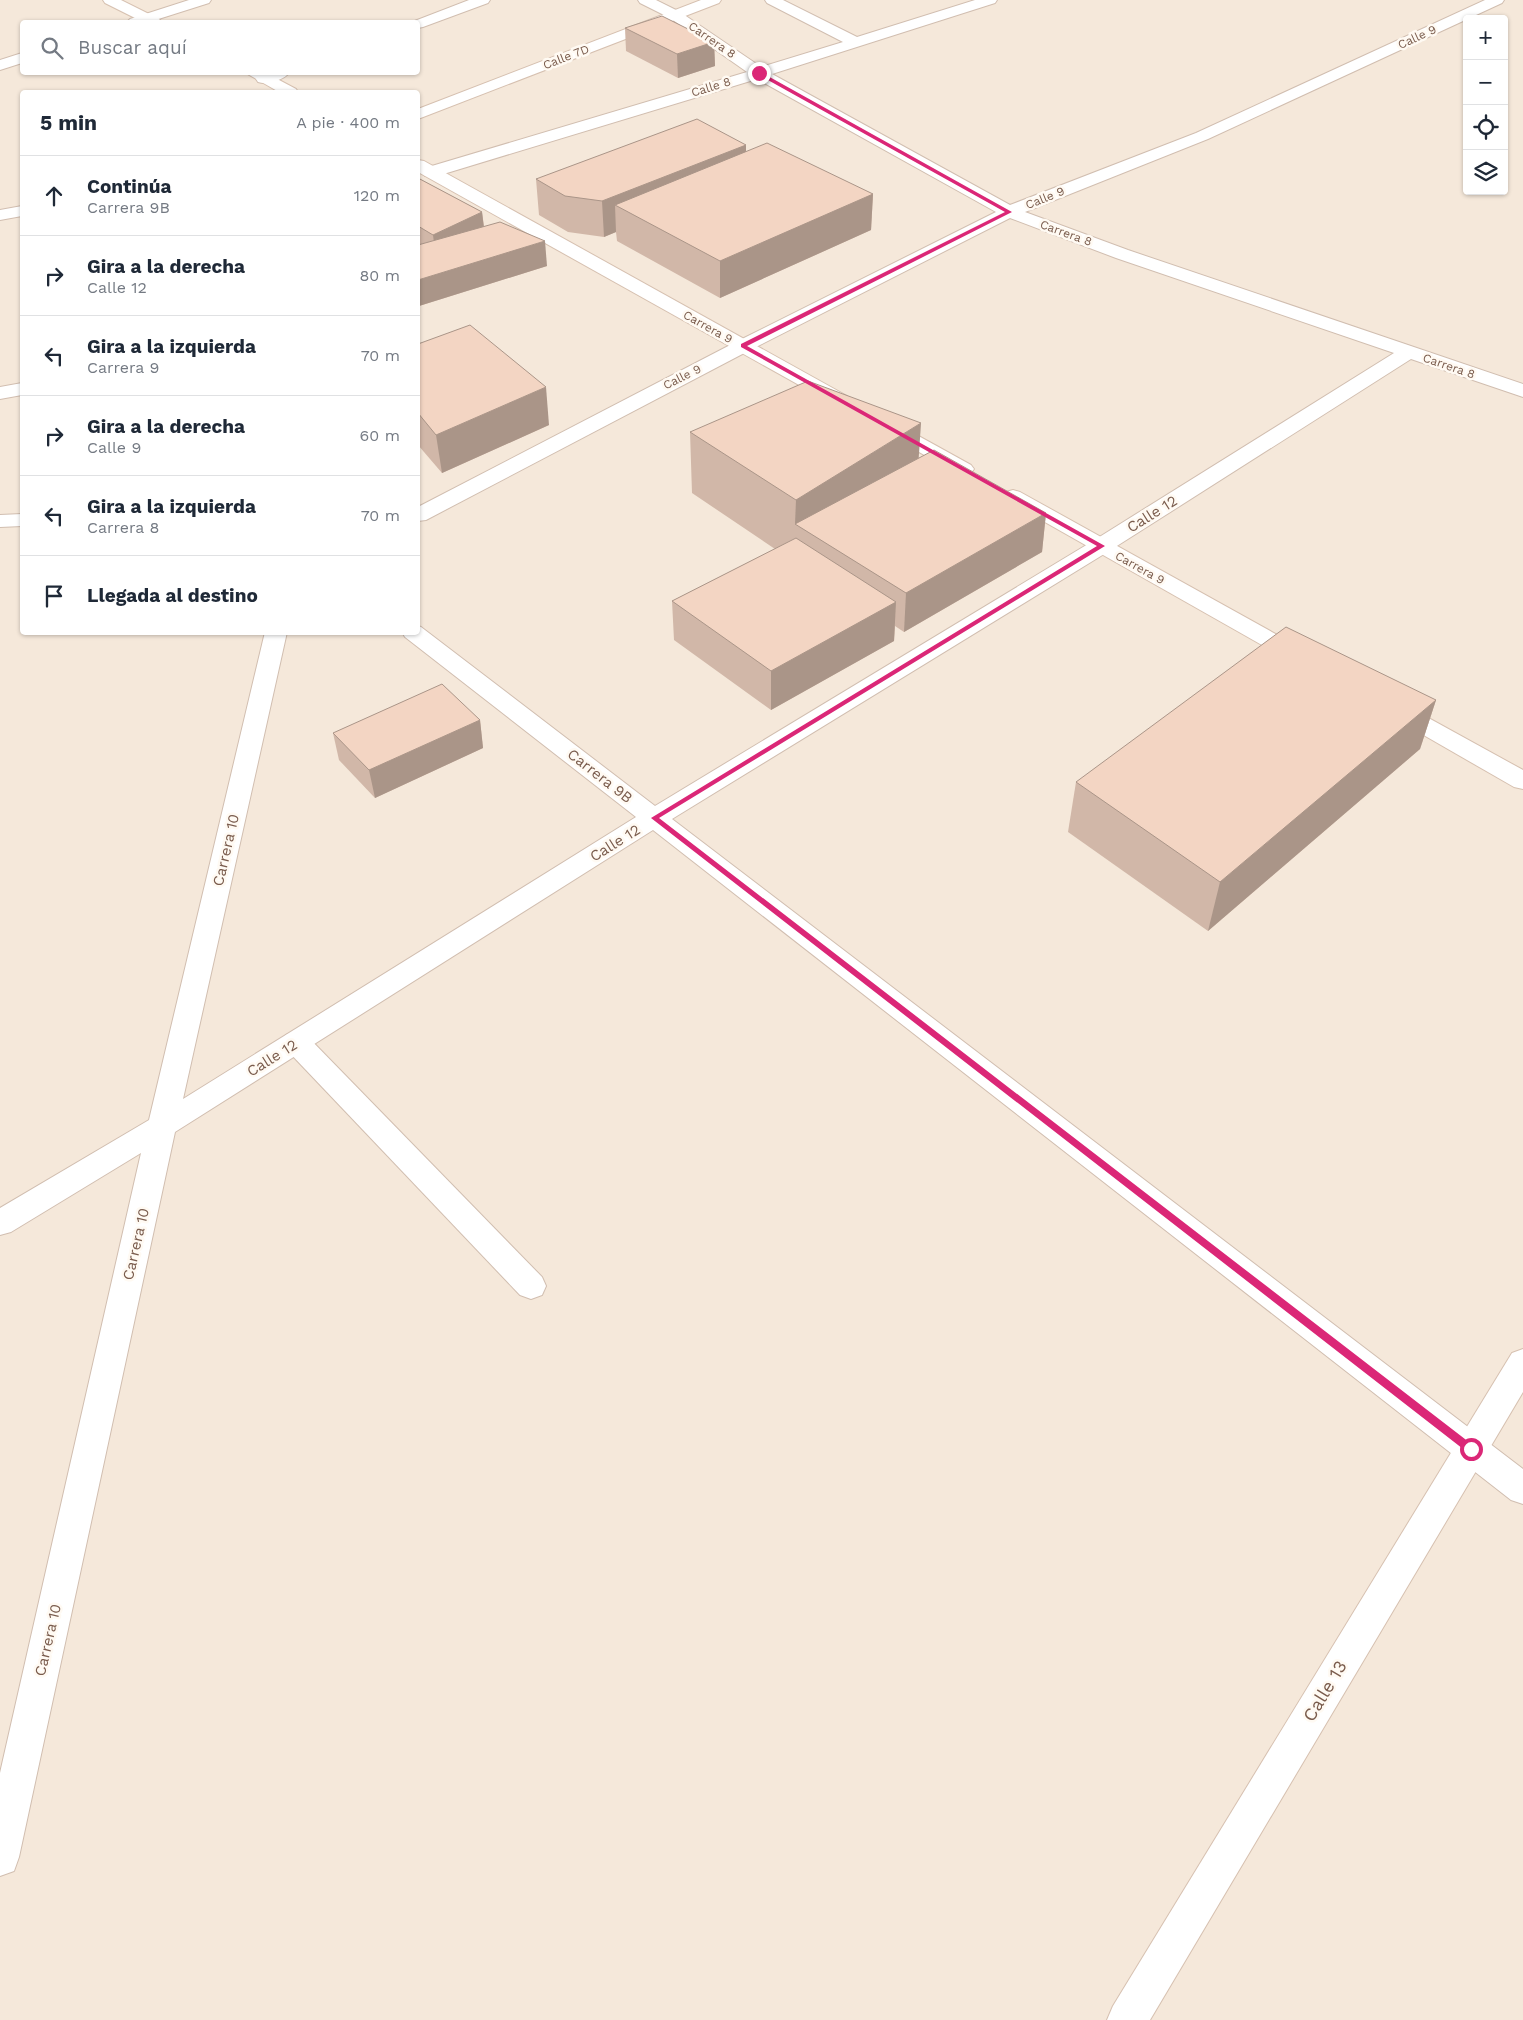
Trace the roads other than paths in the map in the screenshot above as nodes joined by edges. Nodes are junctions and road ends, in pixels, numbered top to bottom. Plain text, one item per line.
1 (110, 0) edge
2 (204, 0) edge
3 (483, 0) edge
4 (645, 0) edge
5 (714, 0) edge
6 (772, 0) edge
7 (990, 0) edge
8 (1497, 0) edge
9 (675, 15) junction
10 (143, 20) edge
11 (148, 20) edge
12 (420, 23) edge
13 (857, 43) junction
14 (20, 59) edge
15 (0, 65) edge
16 (759, 73) junction
17 (258, 76) edge
18 (286, 90) edge
19 (420, 113) edge
20 (424, 168) edge
21 (20, 211) edge
22 (1009, 212) junction
23 (0, 214) edge
24 (742, 346) junction
25 (1409, 352) junction
26 (20, 390) edge
27 (1523, 391) edge
28 (0, 393) edge
29 (420, 514) edge
30 (20, 520) edge
31 (0, 521) edge
32 (1102, 546) junction
33 (275, 635) edge
34 (417, 635) edge
35 (1316, 666) edge
36 (1377, 699) edge
37 (1523, 781) edge
38 (654, 818) junction
39 (296, 1042) junction
40 (162, 1126) junction
41 (0, 1223) edge
42 (531, 1286) dead end
43 (1523, 1363) edge
44 (1471, 1449) junction
45 (1523, 1489) edge
46 (0, 1857) edge
47 (1127, 2020) edge

1 - 10 street
2 - 11 street
3 - 12 street
4 - 9 street, Carrera 8
5 - 9 street, Calle 7D
6 - 13 street
7 - 13 street, Calle 8
8 - 22 street, Calle 9
9 - 16 street, Carrera 8
9 - 19 street, Calle 7D
13 - 16 street, Calle 8
14 - 15 street
16 - 20 street, Calle 8
16 - 22 street, Carrera 8
17 - 18 street
20 - 24 street, Carrera 9
21 - 23 street
22 - 24 street, Calle 9
22 - 25 street, Carrera 8
24 - 29 street, Calle 9
24 - 32 street, Carrera 9
25 - 27 street, Carrera 8
25 - 32 street, Calle 12
26 - 28 street
30 - 31 street
32 - 35 street, Carrera 9
32 - 38 street, Calle 12
33 - 40 street, Carrera 10
34 - 38 street, Carrera 9B
36 - 37 street
38 - 39 street, Calle 12
38 - 44 street, Carrera 9B
39 - 40 street, Calle 12
39 - 42 street
40 - 41 street, Calle 12
40 - 46 street, Carrera 10
43 - 44 street, Calle 13
44 - 45 street, Carrera 9B
44 - 47 street, Calle 13

